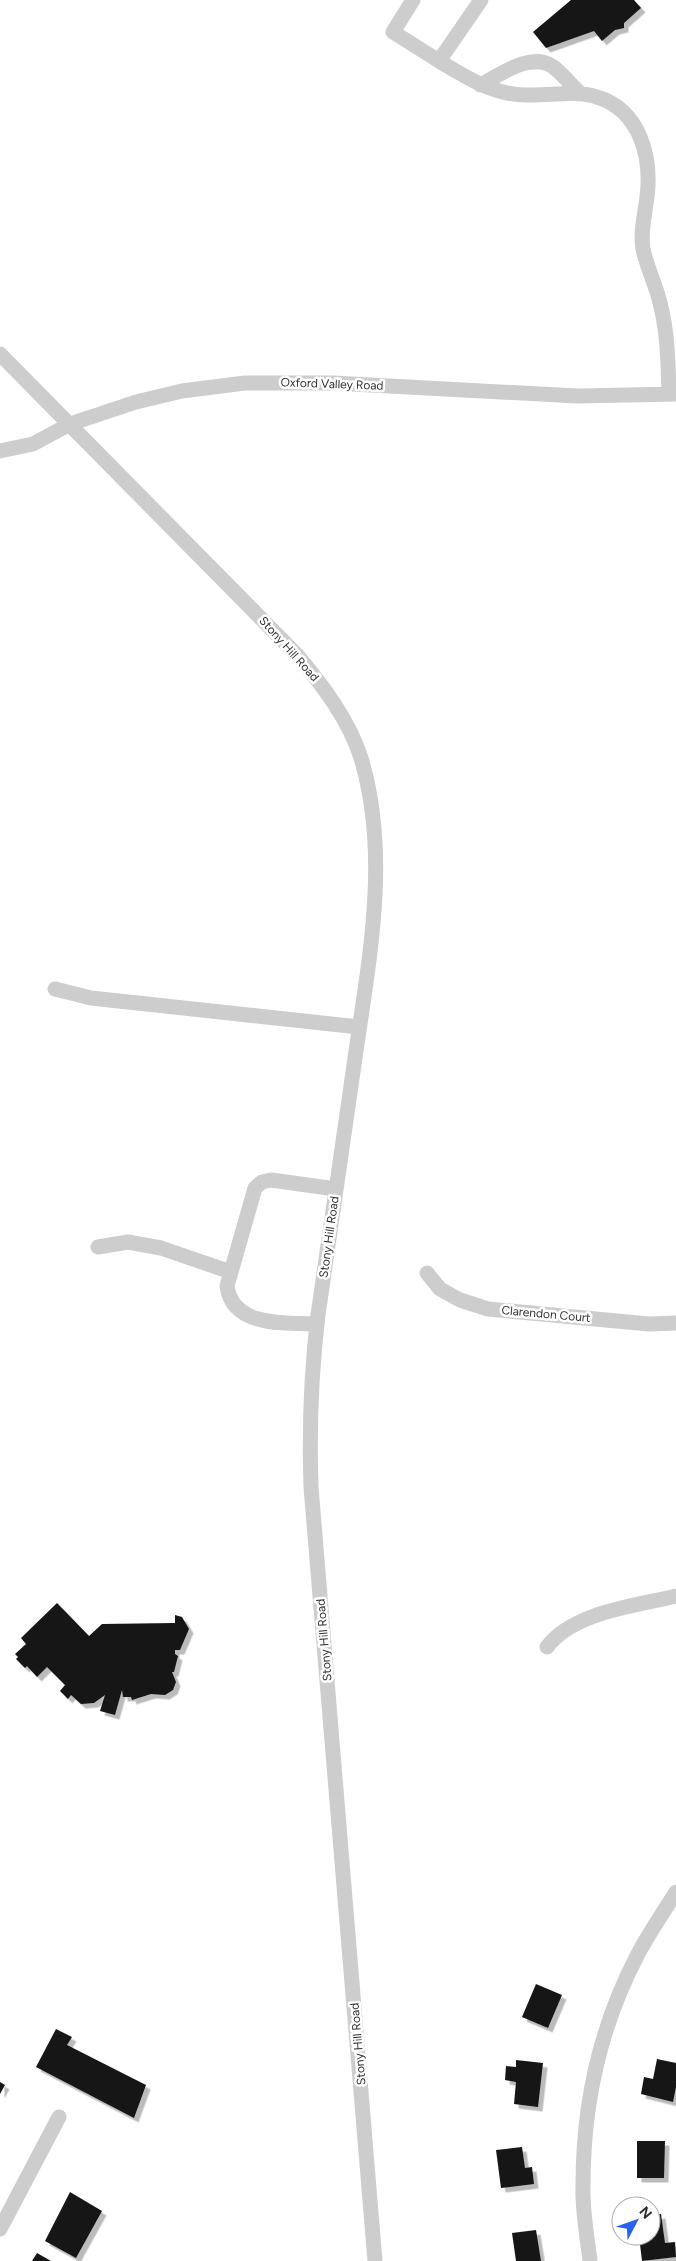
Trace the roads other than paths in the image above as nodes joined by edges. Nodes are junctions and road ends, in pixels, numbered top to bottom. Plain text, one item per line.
1 (413, 0) edge
2 (481, 0) edge
3 (439, 61) junction
4 (480, 85) junction
5 (580, 93) junction
6 (0, 354) edge
7 (672, 394) edge
8 (70, 424) junction
9 (0, 451) edge
10 (55, 989) dead end
11 (359, 1026) junction
12 (336, 1188) junction
13 (98, 1247) dead end
14 (231, 1272) junction
15 (427, 1273) dead end
16 (676, 1322) edge
17 (317, 1324) junction
18 (676, 1596) edge
19 (547, 1647) dead end
20 (676, 1892) edge
21 (59, 2117) dead end
22 (0, 2229) edge
23 (375, 2261) edge
24 (590, 2261) edge

1 - 3 street
2 - 3 street
3 - 4 street
4 - 5 street
4 - 5 street
5 - 7 street
6 - 8 street, Stony Hill Road
7 - 8 street, Oxford Valley Road
8 - 9 street, Oxford Valley Road
8 - 11 street, Stony Hill Road
10 - 11 street
11 - 12 street, Stony Hill Road
12 - 14 street
12 - 17 street, Stony Hill Road
13 - 14 street
14 - 17 street
15 - 16 street, Clarendon Court
17 - 23 street, Stony Hill Road
18 - 19 street
20 - 24 street
21 - 22 street

